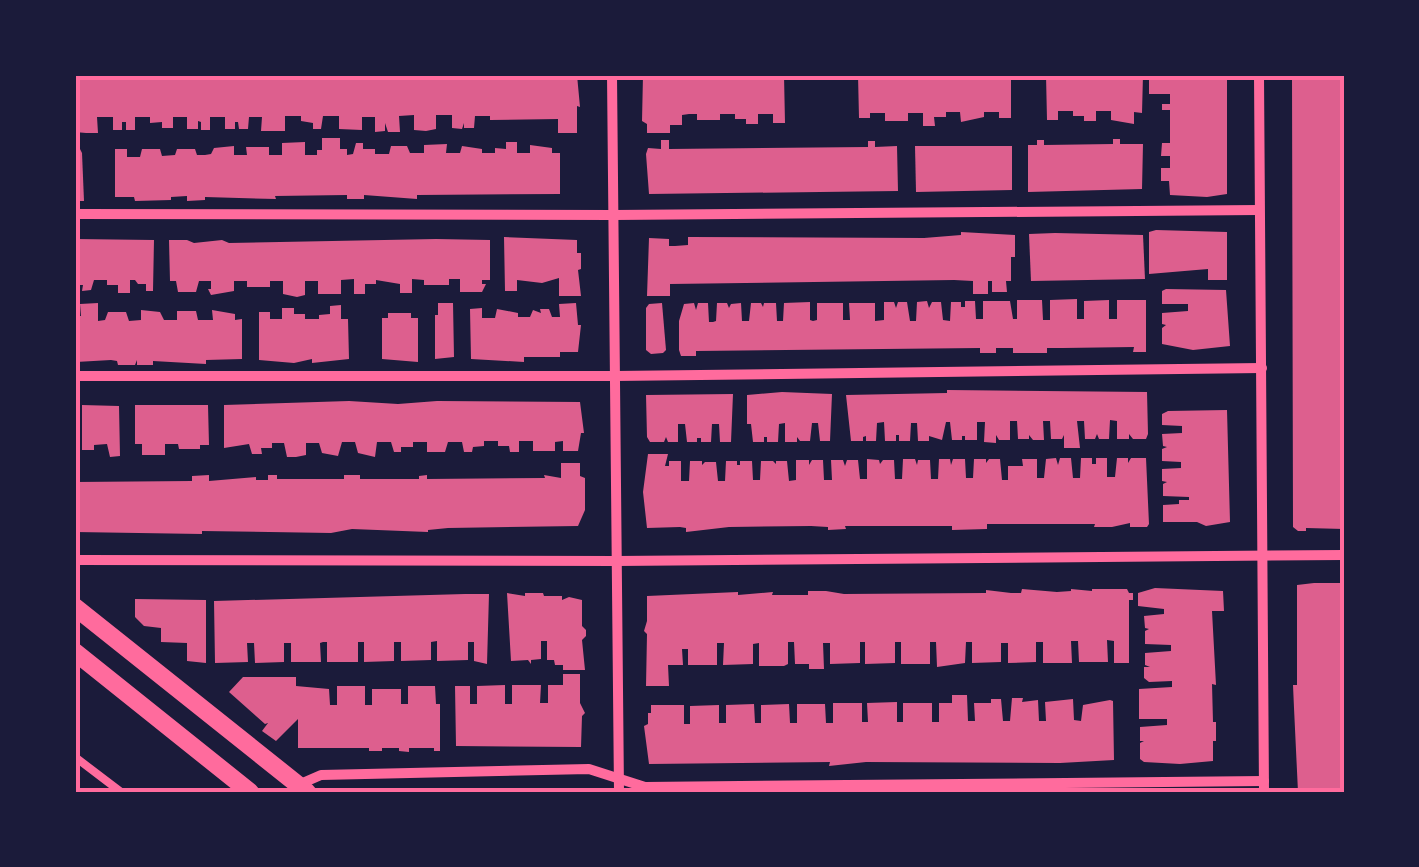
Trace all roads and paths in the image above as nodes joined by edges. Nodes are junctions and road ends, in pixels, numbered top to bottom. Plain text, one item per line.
1 (612, 75) edge
2 (1259, 75) edge
3 (1259, 210) junction
4 (75, 214) edge
5 (614, 215) junction
6 (1262, 368) junction
7 (75, 376) edge
8 (615, 376) junction
9 (1263, 555) junction
10 (1344, 555) edge
11 (75, 560) edge
12 (616, 561) junction
13 (75, 607) edge
14 (75, 652) edge
15 (75, 756) edge
16 (618, 776) junction
17 (1264, 786) edge
18 (299, 790) edge
19 (121, 792) edge
20 (250, 792) edge
21 (618, 792) edge

1 - 5 street
2 - 3 street
3 - 5 street
3 - 6 street
4 - 5 street
5 - 8 street
6 - 8 street
6 - 9 street
7 - 8 street
8 - 12 street
9 - 10 street
9 - 12 street
9 - 17 street
11 - 12 street
12 - 16 street
13 - 18 street
14 - 20 street
15 - 19 lane
16 - 17 street
16 - 18 street
16 - 21 street

